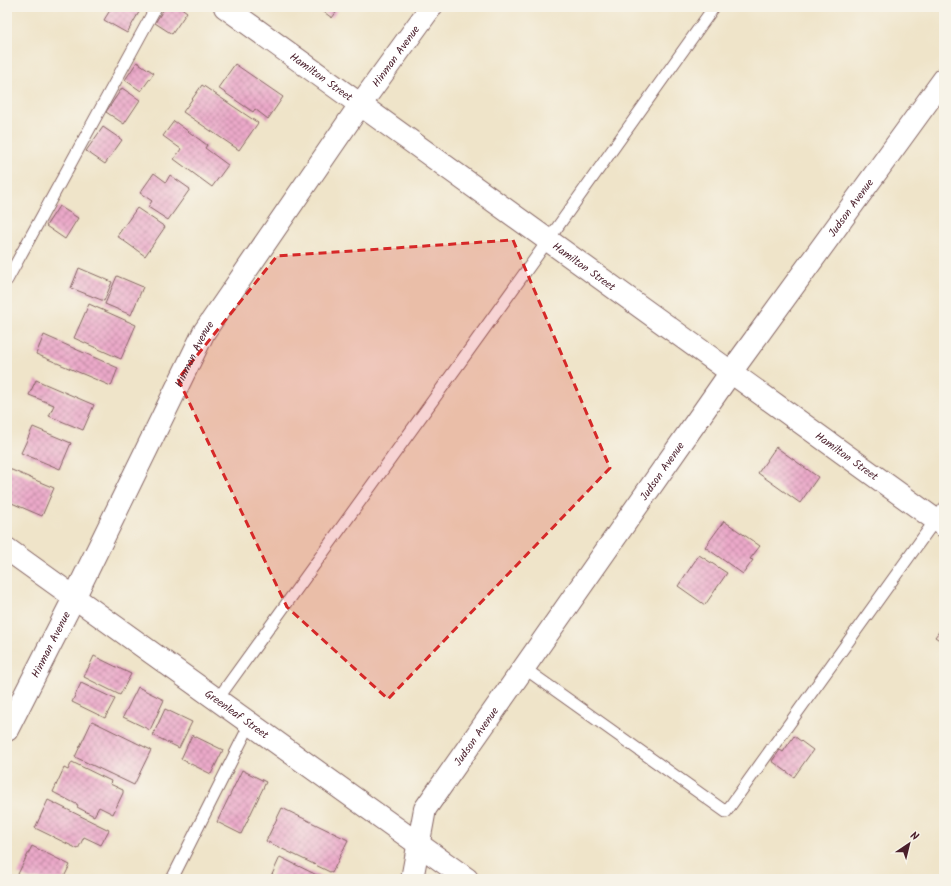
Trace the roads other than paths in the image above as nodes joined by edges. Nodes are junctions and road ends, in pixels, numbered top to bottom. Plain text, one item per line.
1 (156, 7) edge
2 (225, 7) edge
3 (431, 7) edge
4 (714, 7) edge
5 (944, 78) edge
6 (360, 104) junction
7 (548, 240) junction
8 (7, 280) edge
9 (731, 372) junction
10 (941, 518) edge
11 (7, 549) edge
12 (74, 598) junction
13 (524, 668) junction
14 (217, 700) junction
15 (250, 724) junction
16 (7, 730) edge
17 (418, 844) junction
18 (172, 879) edge
19 (412, 879) edge
20 (467, 879) edge

1 - 8 lane
2 - 6 street, Hamilton Street
3 - 6 street, Hinman Avenue
4 - 7 lane
5 - 9 street, Judson Avenue
6 - 7 street, Hamilton Street
6 - 12 street, Hinman Avenue
7 - 9 street, Hamilton Street
7 - 14 lane
9 - 10 street, Hamilton Street
9 - 13 street, Judson Avenue
10 - 13 lane
11 - 12 street, Greenleaf Street
12 - 14 street, Greenleaf Street
12 - 16 street, Hinman Avenue
13 - 17 street, Judson Avenue
14 - 15 street, Greenleaf Street
15 - 17 street, Greenleaf Street
15 - 18 lane
17 - 19 street, Judson Avenue
17 - 20 street, Greenleaf Street

